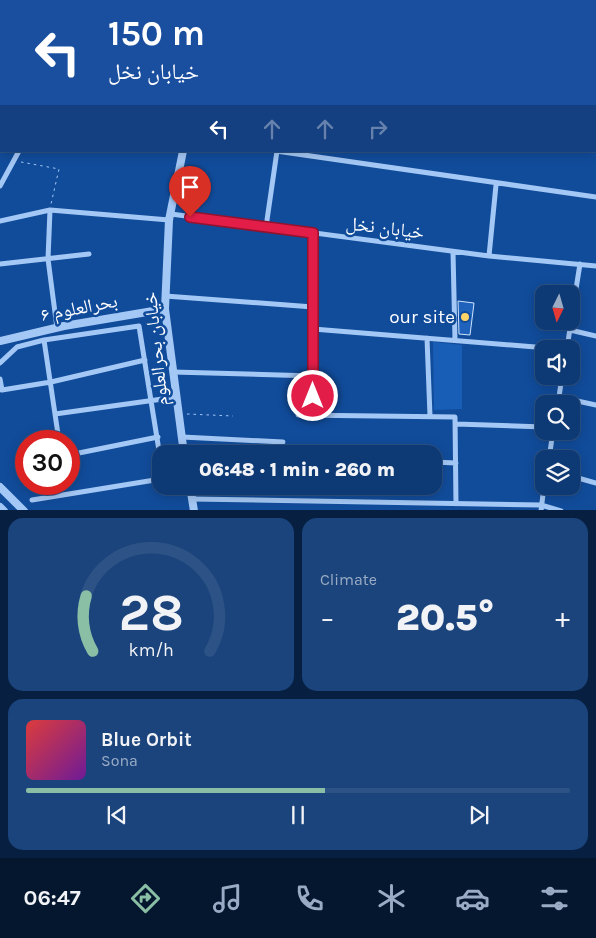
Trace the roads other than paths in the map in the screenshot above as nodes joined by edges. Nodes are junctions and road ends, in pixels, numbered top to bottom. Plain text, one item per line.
1 (18, 152) edge
2 (180, 152) edge
3 (277, 152) edge
4 (283, 152) edge
5 (496, 185) junction
6 (0, 186) edge
7 (596, 198) edge
8 (50, 210) junction
9 (170, 217) junction
10 (0, 221) edge
11 (266, 227) junction
12 (313, 233) junction
13 (453, 252) junction
14 (89, 254) dead end
15 (489, 256) junction
16 (48, 259) junction
17 (0, 264) edge
18 (580, 264) junction
19 (596, 266) edge
20 (577, 285) edge
21 (165, 296) junction
22 (313, 307) junction
23 (165, 309) junction
24 (57, 328) junction
25 (313, 329) junction
26 (570, 330) joint
27 (596, 336) edge
28 (427, 338) junction
29 (44, 340) junction
30 (455, 340) junction
31 (568, 340) edge
32 (0, 341) edge
33 (535, 347) edge
34 (145, 360) junction
35 (0, 364) edge
36 (173, 372) junction
37 (313, 376) junction
38 (0, 379) edge
39 (51, 382) junction
40 (177, 397) junction
41 (153, 400) junction
42 (580, 402) edge
43 (596, 405) edge
44 (55, 414) junction
45 (298, 415) dead end
46 (313, 415) junction
47 (430, 416) junction
48 (456, 424) junction
49 (535, 427) edge
50 (57, 430) edge
51 (158, 437) junction
52 (182, 437) junction
53 (283, 442) dead end
54 (159, 445) edge
55 (183, 445) edge
56 (80, 453) edge
57 (442, 462) edge
58 (456, 463) junction
59 (580, 479) edge
60 (152, 480) edge
61 (596, 483) edge
62 (0, 487) edge
63 (191, 495) edge
64 (543, 495) edge
65 (192, 499) junction
66 (32, 500) dead end
67 (402, 503) junction
68 (456, 504) junction
69 (0, 507) edge
70 (541, 508) edge
71 (4, 510) edge
72 (24, 510) edge
73 (194, 510) edge
74 (402, 510) edge
75 (561, 510) edge

1 - 6 street
2 - 9 street, خیابان بحرالعلوم
3 - 11 street
4 - 5 street
5 - 7 street
5 - 15 street
8 - 9 street, خیابان نخل
8 - 10 street, خیابان نخل
8 - 16 street
9 - 11 street, خیابان نخل
9 - 21 street, خیابان بحرالعلوم
11 - 12 street, خیابان نخل
12 - 13 street, خیابان نخل
12 - 22 street
13 - 15 street, خیابان نخل
13 - 30 street
14 - 16 street
15 - 18 street, خیابان نخل
16 - 17 street
16 - 24 street
18 - 19 street, خیابان نخل
18 - 20 street
21 - 22 street
21 - 23 street, خیابان بحرالعلوم
22 - 25 street
23 - 24 street, بحرالعلوم ۶
23 - 36 street, خیابان بحرالعلوم
24 - 32 street, بحرالعلوم ۶
25 - 28 street
25 - 37 street
26 - 27 street
26 - 31 street
28 - 30 street
28 - 47 street
29 - 34 street
29 - 35 street
29 - 39 street
30 - 33 street
34 - 39 street
34 - 41 street
36 - 37 street
36 - 40 street, خیابان بحرالعلوم
37 - 46 street
38 - 39 street
39 - 44 street
40 - 41 street
40 - 52 street, خیابان بحرالعلوم
41 - 44 street
41 - 51 street
42 - 43 street
44 - 50 street
45 - 46 street
46 - 47 street
47 - 48 street
48 - 49 street
48 - 58 street
51 - 54 street
51 - 56 street
52 - 53 street
52 - 55 street, خیابان بحرالعلوم
57 - 58 street
58 - 68 street
59 - 61 street
60 - 66 street
62 - 72 street
63 - 65 street
64 - 70 street
65 - 67 street
65 - 73 street
67 - 68 street
67 - 74 street
68 - 70 street
69 - 71 street
70 - 75 street

